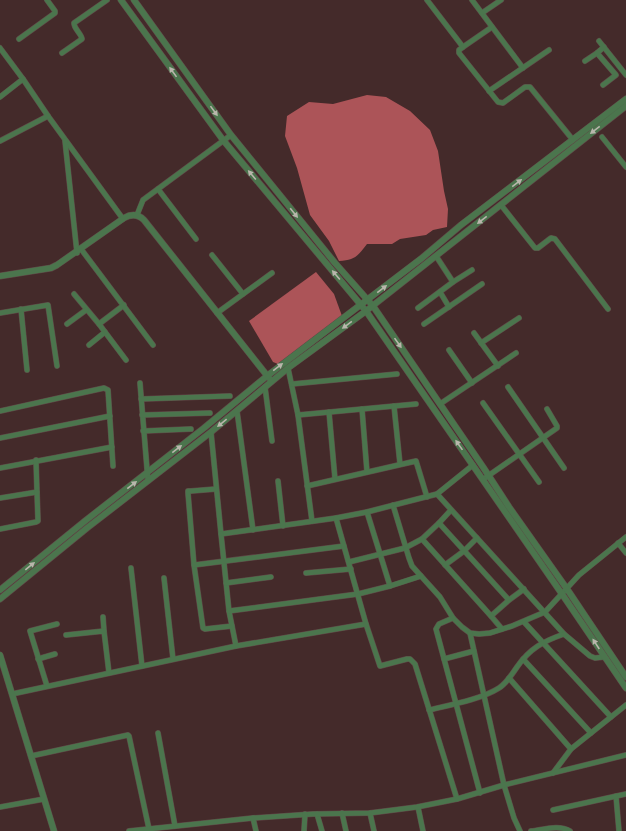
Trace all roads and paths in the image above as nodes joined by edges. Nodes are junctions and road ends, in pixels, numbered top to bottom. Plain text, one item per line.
1 (46, 0) edge
2 (107, 0) edge
3 (121, 0) edge
4 (134, 0) edge
5 (426, 0) edge
6 (472, 0) edge
7 (501, 0) edge
8 (482, 14) junction
9 (492, 27) junction
10 (19, 39) dead end
11 (599, 41) dead end
12 (463, 47) junction
13 (604, 47) junction
14 (0, 49) edge
15 (550, 50) dead end
16 (62, 52) dead end
17 (597, 53) junction
18 (585, 62) dead end
19 (523, 68) junction
20 (622, 70) junction
21 (616, 75) junction
22 (626, 75) edge
23 (23, 78) junction
24 (603, 85) dead end
25 (489, 91) junction
26 (0, 97) edge
27 (626, 99) edge
28 (626, 106) edge
29 (48, 116) junction
30 (231, 135) junction
31 (602, 137) dead end
32 (65, 140) junction
33 (223, 140) junction
34 (573, 140) junction
35 (0, 141) edge
36 (626, 167) edge
37 (158, 189) junction
38 (501, 205) junction
39 (137, 215) junction
40 (123, 219) junction
41 (196, 239) dead end
42 (79, 251) junction
43 (212, 255) dead end
44 (436, 256) junction
45 (472, 270) dead end
46 (272, 273) dead end
47 (0, 276) edge
48 (453, 282) junction
49 (482, 284) dead end
50 (440, 292) junction
51 (74, 294) dead end
52 (243, 294) junction
53 (368, 299) junction
54 (361, 304) junction
55 (124, 305) junction
56 (373, 306) junction
57 (449, 307) junction
58 (418, 308) dead end
59 (21, 309) junction
60 (608, 309) dead end
61 (86, 310) junction
62 (366, 311) junction
63 (217, 312) junction
64 (0, 313) edge
65 (519, 318) dead end
66 (67, 324) dead end
67 (99, 324) junction
68 (424, 324) dead end
69 (105, 332) junction
70 (474, 333) dead end
71 (481, 343) junction
72 (89, 345) dead end
73 (154, 345) dead end
74 (448, 350) dead end
75 (516, 353) dead end
76 (126, 360) dead end
77 (57, 366) dead end
78 (498, 366) junction
79 (288, 368) junction
80 (27, 370) dead end
81 (397, 374) dead end
82 (267, 376) junction
83 (271, 381) junction
84 (472, 382) junction
85 (140, 383) dead end
86 (292, 384) junction
87 (265, 387) junction
88 (508, 387) dead end
89 (230, 396) dead end
90 (141, 399) junction
91 (483, 403) dead end
92 (416, 404) dead end
93 (440, 404) junction
94 (394, 406) junction
95 (362, 409) junction
96 (547, 409) dead end
97 (238, 410) junction
98 (0, 411) edge
99 (329, 412) junction
100 (210, 413) dead end
101 (142, 415) junction
102 (298, 415) junction
103 (110, 416) junction
104 (191, 429) dead end
105 (143, 431) junction
106 (211, 432) junction
107 (0, 438) edge
108 (543, 438) junction
109 (272, 441) dead end
110 (112, 447) junction
111 (520, 454) junction
112 (36, 460) junction
113 (400, 464) junction
114 (473, 464) junction
115 (113, 466) dead end
116 (0, 468) edge
117 (564, 468) dead end
118 (367, 472) junction
119 (146, 473) junction
120 (486, 477) junction
121 (335, 479) junction
122 (148, 481) junction
123 (278, 481) dead end
124 (539, 482) dead end
125 (307, 486) junction
126 (216, 489) junction
127 (37, 492) junction
128 (437, 494) junction
129 (427, 497) junction
130 (0, 498) edge
131 (393, 505) junction
132 (451, 510) junction
133 (366, 512) junction
134 (336, 518) junction
135 (312, 521) junction
136 (439, 523) junction
137 (283, 526) junction
138 (0, 529) edge
139 (253, 530) junction
140 (221, 534) junction
141 (626, 537) edge
142 (422, 538) junction
143 (477, 538) junction
144 (618, 543) junction
145 (344, 546) junction
146 (405, 548) junction
147 (464, 551) junction
148 (626, 553) edge
149 (380, 555) junction
150 (224, 561) junction
151 (349, 562) junction
152 (194, 565) junction
153 (445, 565) junction
154 (131, 568) dead end
155 (351, 569) junction
156 (306, 573) dead end
157 (421, 576) junction
158 (164, 578) dead end
159 (271, 578) dead end
160 (226, 583) junction
161 (390, 586) junction
162 (524, 589) junction
163 (0, 590) edge
164 (564, 591) junction
165 (358, 594) junction
166 (0, 599) edge
167 (509, 600) junction
168 (229, 611) junction
169 (545, 612) junction
170 (491, 616) junction
171 (103, 617) dead end
172 (453, 618) junction
173 (524, 622) junction
174 (57, 624) dead end
175 (366, 624) junction
176 (232, 626) junction
177 (502, 629) junction
178 (104, 631) junction
179 (470, 633) junction
180 (564, 634) junction
181 (66, 635) dead end
182 (542, 643) junction
183 (236, 646) junction
184 (474, 651) junction
185 (55, 654) dead end
186 (0, 655) edge
187 (604, 657) junction
188 (38, 659) junction
189 (173, 659) junction
190 (444, 659) junction
191 (523, 659) junction
192 (142, 666) junction
193 (110, 673) junction
194 (626, 677) edge
195 (509, 678) junction
196 (47, 686) junction
197 (626, 688) edge
198 (12, 694) junction
199 (483, 696) junction
200 (456, 703) junction
201 (626, 705) edge
202 (429, 710) junction
203 (610, 717) junction
204 (158, 733) dead end
205 (591, 733) junction
206 (571, 748) junction
207 (626, 755) edge
208 (31, 756) junction
209 (553, 773) junction
210 (504, 785) junction
211 (480, 793) junction
212 (626, 794) edge
213 (616, 796) junction
214 (44, 799) junction
215 (457, 799) junction
216 (0, 807) edge
217 (418, 807) junction
218 (553, 810) dead end
219 (342, 813) junction
220 (370, 813) junction
221 (306, 814) junction
222 (317, 814) junction
223 (253, 818) junction
224 (175, 826) junction
225 (149, 829) junction
226 (54, 831) edge
227 (129, 831) edge
228 (133, 831) edge
229 (256, 831) edge
230 (304, 831) edge
231 (322, 831) edge
232 (346, 831) edge
233 (374, 831) edge
234 (423, 831) edge
235 (520, 831) edge
236 (530, 831) edge
237 (570, 831) edge
238 (619, 831) edge

1 - 10 street
2 - 16 street
33 -> 3 street
4 -> 30 street
5 - 12 street
6 - 8 street
7 - 8 street
8 - 9 street
9 - 12 street
9 - 19 street
11 - 13 street
12 - 25 street
13 - 17 street
13 - 20 street
14 - 23 street
15 - 19 street
17 - 18 street
17 - 21 street
19 - 25 street
20 - 21 street
20 - 22 street
21 - 24 street
23 - 26 street
23 - 29 street
25 - 34 street
27 - 34 street
28 -> 38 street
29 - 32 street
29 - 35 street
30 - 33 street
30 -> 53 street
31 - 36 street
32 - 40 street
32 - 42 street
33 - 37 street
54 -> 33 street
53 -> 34 street
37 - 39 street
37 - 41 street
38 -> 44 street
38 - 60 street
39 - 40 street
39 - 63 street
40 - 42 street
42 - 47 street
42 - 55 street
43 - 52 street
44 - 48 street
44 - 56 street
45 - 48 street
46 - 52 street
48 - 50 street
49 - 57 street
50 - 57 street
50 - 58 street
51 - 61 street
52 - 63 street
53 - 54 street
53 - 56 street
54 - 62 street
82 -> 54 street
55 - 67 street
55 - 73 street
56 - 62 street
56 -> 93 street
57 - 68 street
59 - 64 street
59 - 77 street
59 - 80 street
61 - 66 street
61 - 67 street
62 -> 79 street
114 -> 62 street
63 - 82 street
65 - 71 street
67 - 69 street
69 - 72 street
69 - 76 street
70 - 71 street
71 - 78 street
74 - 84 street
75 - 78 street
78 - 84 street
79 - 83 street
79 - 86 street
81 - 86 street
82 - 83 street
119 -> 82 street
83 - 87 street
84 - 93 street
85 - 90 street
86 - 102 street
87 - 97 street
87 - 109 street
88 - 108 street
89 - 90 street
90 - 101 street
91 - 111 street
92 - 94 street
93 - 120 street
94 - 95 street
94 - 113 street
95 - 99 street
95 - 118 street
96 - 108 street
97 -> 106 street
97 - 139 street
98 - 103 street
99 - 102 street
99 - 121 street
100 - 101 street
101 - 105 street
102 - 125 street
103 - 107 street
103 - 110 street
104 - 105 street
105 - 119 street
106 - 122 street
106 - 126 street
108 - 111 street
108 - 117 street
110 - 112 street
110 - 115 street
111 - 120 street
111 - 124 street
112 - 116 street
112 - 127 street
113 - 118 street
113 - 129 street
114 - 120 street
114 - 128 street
118 - 121 street
119 - 122 street
163 -> 119 street
120 - 164 street
121 - 125 street
122 - 166 street
123 - 137 street
125 - 135 street
126 - 140 street
126 - 152 street
127 - 130 street
127 - 138 street
128 - 129 street
128 - 132 street
129 - 131 street
131 - 133 street
131 - 146 street
132 - 136 street
132 - 143 street
133 - 134 street
133 - 149 street
134 - 135 street
134 - 145 street
135 - 137 street
136 - 142 street
136 - 147 street
137 - 139 street
139 - 140 street
140 - 150 street
141 - 144 street
142 - 146 street
142 - 153 street
143 - 147 street
143 - 162 street
144 - 148 street
144 - 164 street
145 - 150 street
145 - 151 street
146 - 149 street
146 - 157 street
147 - 153 street
147 - 167 street
149 - 151 street
149 - 161 street
150 - 152 street
150 - 160 street
151 - 155 street
152 - 176 street
153 - 170 street
154 - 192 street
155 - 156 street
155 - 165 street
157 - 161 street
157 - 172 street
158 - 189 street
159 - 160 street
160 - 168 street
161 - 165 street
162 - 167 street
162 - 169 street
164 - 169 street
187 -> 164 street
164 - 194 street
165 - 168 street
165 - 175 street
167 - 170 street
168 - 176 street
169 - 173 street
169 - 180 street
170 - 177 street
171 - 178 street
172 - 179 street
172 - 190 street
173 - 177 street
173 - 182 street
174 - 188 street
175 - 183 street
175 - 202 street
176 - 183 street
177 - 179 street
178 - 181 street
178 - 193 street
179 - 184 street
180 - 182 street
180 - 187 street
182 - 191 street
182 - 203 street
183 - 189 street
184 - 190 street
184 - 199 street
185 - 188 street
186 - 198 street
187 - 197 street
188 - 196 street
189 - 192 street
190 - 200 street
191 - 195 street
191 - 205 street
192 - 193 street
193 - 196 street
195 - 199 street
195 - 206 street
196 - 198 street
198 - 208 street
199 - 200 street
199 - 210 street
200 - 202 street
200 - 211 street
201 - 203 street
202 - 215 street
203 - 205 street
204 - 224 street
205 - 206 street
206 - 209 street
207 - 209 street
208 - 214 street
208 - 225 street
209 - 210 street
210 - 211 street
210 - 235 street
211 - 215 street
212 - 213 street
213 - 218 street
213 - 238 street
214 - 216 street
214 - 226 street
215 - 217 street
217 - 220 street
217 - 234 street
219 - 220 street
219 - 222 street
219 - 232 street
220 - 233 street
221 - 222 street
221 - 223 street
221 - 230 street
222 - 231 street
223 - 224 street
223 - 229 street
224 - 225 street
225 - 228 street
227 - 228 street
236 - 237 street

